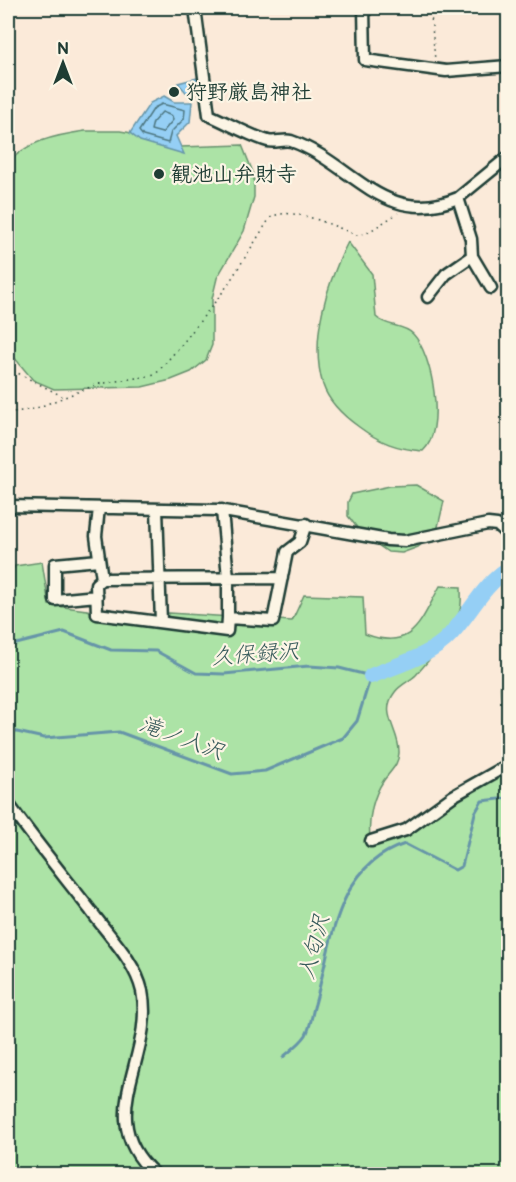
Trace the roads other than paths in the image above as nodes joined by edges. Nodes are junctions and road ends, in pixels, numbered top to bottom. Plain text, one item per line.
1 (195, 8) edge
2 (364, 8) edge
3 (508, 66) edge
4 (508, 157) edge
5 (458, 198) junction
6 (472, 256) junction
7 (491, 288) dead end
8 (428, 297) dead end
9 (8, 506) edge
10 (99, 508) junction
11 (157, 509) junction
12 (222, 510) junction
13 (306, 524) junction
14 (508, 536) edge
15 (99, 560) junction
16 (228, 578) junction
17 (282, 578) junction
18 (102, 579) junction
19 (161, 579) junction
20 (97, 596) junction
21 (228, 618) junction
22 (161, 622) junction
23 (508, 765) edge
24 (8, 803) edge
25 (371, 841) dead end
26 (154, 1174) edge

1 - 5 street
2 - 3 street
4 - 5 street
5 - 6 street
6 - 7 street
6 - 8 street
9 - 10 street
10 - 11 street
10 - 15 street
11 - 12 street
11 - 19 street
12 - 13 street
12 - 16 street
13 - 14 street
13 - 17 street
15 - 18 street
15 - 20 street
16 - 17 street
16 - 19 street
16 - 21 street
17 - 21 street
18 - 19 street
18 - 20 street
19 - 22 street
20 - 22 street
21 - 22 street
23 - 25 street
24 - 26 street

